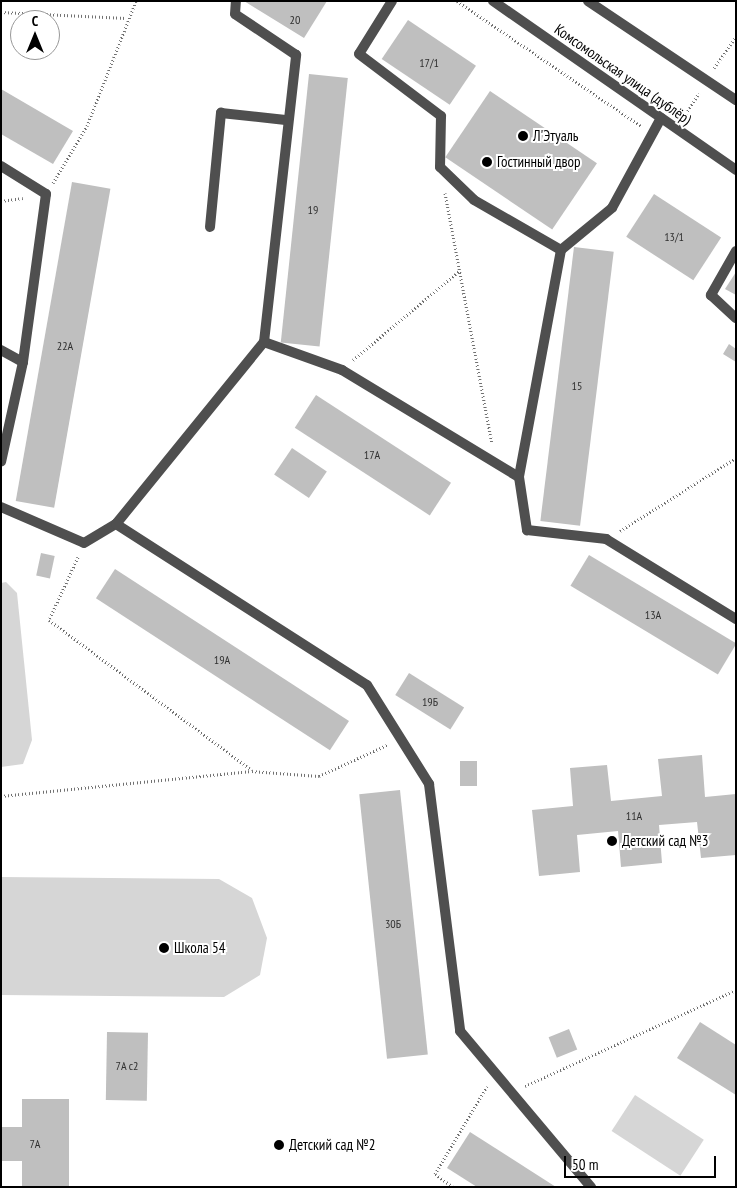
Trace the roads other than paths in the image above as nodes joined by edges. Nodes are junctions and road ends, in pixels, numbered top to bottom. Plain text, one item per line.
1 (236, 1) edge
2 (392, 1) edge
3 (493, 1) edge
4 (594, 3) edge
5 (736, 100) edge
6 (661, 118) junction
7 (286, 120) junction
8 (1, 166) edge
9 (736, 170) edge
10 (210, 227) dead end
11 (561, 250) junction
12 (736, 251) edge
13 (736, 318) edge
14 (264, 342) junction
15 (1, 350) edge
16 (23, 362) junction
17 (1, 462) edge
18 (519, 478) junction
19 (1, 507) edge
20 (116, 524) junction
21 (736, 619) edge
22 (591, 1187) edge

1 - 7 street
2 - 11 street
3 - 6 street, Комсомольская улица (дублёр)
4 - 5 street
6 - 9 street, Комсомольская улица (дублёр)
6 - 11 street
7 - 10 street
7 - 14 street
8 - 16 street
11 - 18 street
12 - 13 street
14 - 18 street
14 - 20 street
15 - 16 street
16 - 17 street
18 - 21 street
19 - 20 street
20 - 22 street

